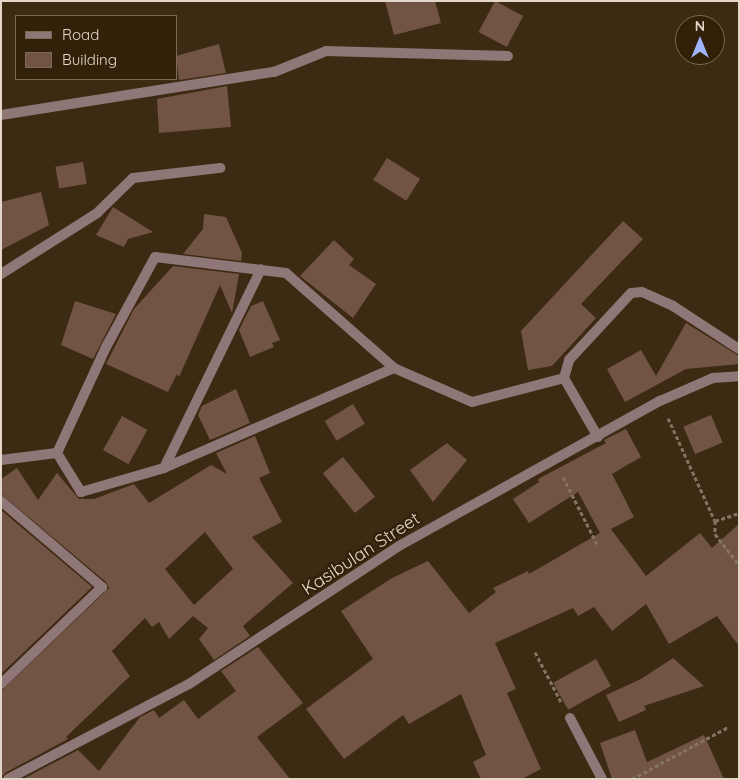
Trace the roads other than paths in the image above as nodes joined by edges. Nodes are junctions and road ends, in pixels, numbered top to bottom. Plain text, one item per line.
1 (508, 56) dead end
2 (1, 115) edge
3 (220, 168) dead end
4 (261, 269) junction
5 (1, 274) edge
6 (739, 349) edge
7 (394, 368) junction
8 (739, 376) edge
9 (564, 378) junction
10 (598, 437) junction
11 (58, 453) junction
12 (1, 460) edge
13 (164, 468) junction
14 (1, 501) edge
15 (1, 684) edge
16 (570, 718) road end
17 (8, 779) edge
18 (602, 779) edge

1 - 2 street
3 - 5 street
4 - 7 street
4 - 11 street
4 - 13 street
6 - 9 street
7 - 9 street
7 - 13 street
8 - 10 street, Kasibulan Street
9 - 10 street
10 - 17 street, Kasibulan Street
11 - 12 street
11 - 13 street
14 - 15 street
16 - 18 street

